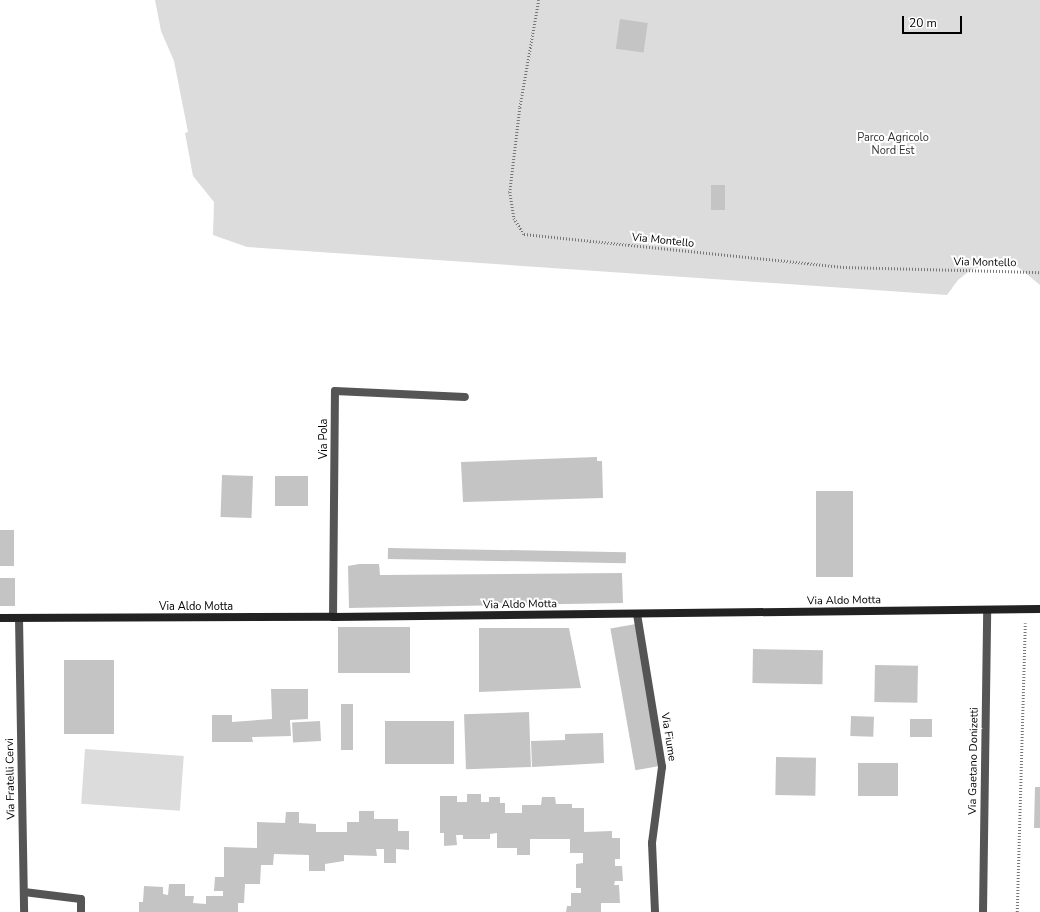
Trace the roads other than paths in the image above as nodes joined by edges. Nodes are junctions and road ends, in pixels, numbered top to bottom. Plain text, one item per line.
1 (465, 397) dead end
2 (1040, 609) edge
3 (987, 610) junction
4 (637, 614) junction
5 (333, 617) junction
6 (0, 618) edge
7 (19, 618) junction
8 (24, 892) junction
9 (24, 912) edge
10 (81, 912) edge
11 (655, 912) edge
12 (982, 912) edge

1 - 5 street, Via Pola
2 - 3 street, Via Aldo Motta
3 - 4 street, Via Aldo Motta
3 - 12 street, Via Gaetano Donizetti
4 - 5 street, Via Aldo Motta
4 - 11 street, Via Fiume
5 - 7 street, Via Aldo Motta
6 - 7 street, Via Aldo Motta
7 - 8 street, Via Fratelli Cervi
8 - 9 street, Via Fratelli Cervi
8 - 10 street

